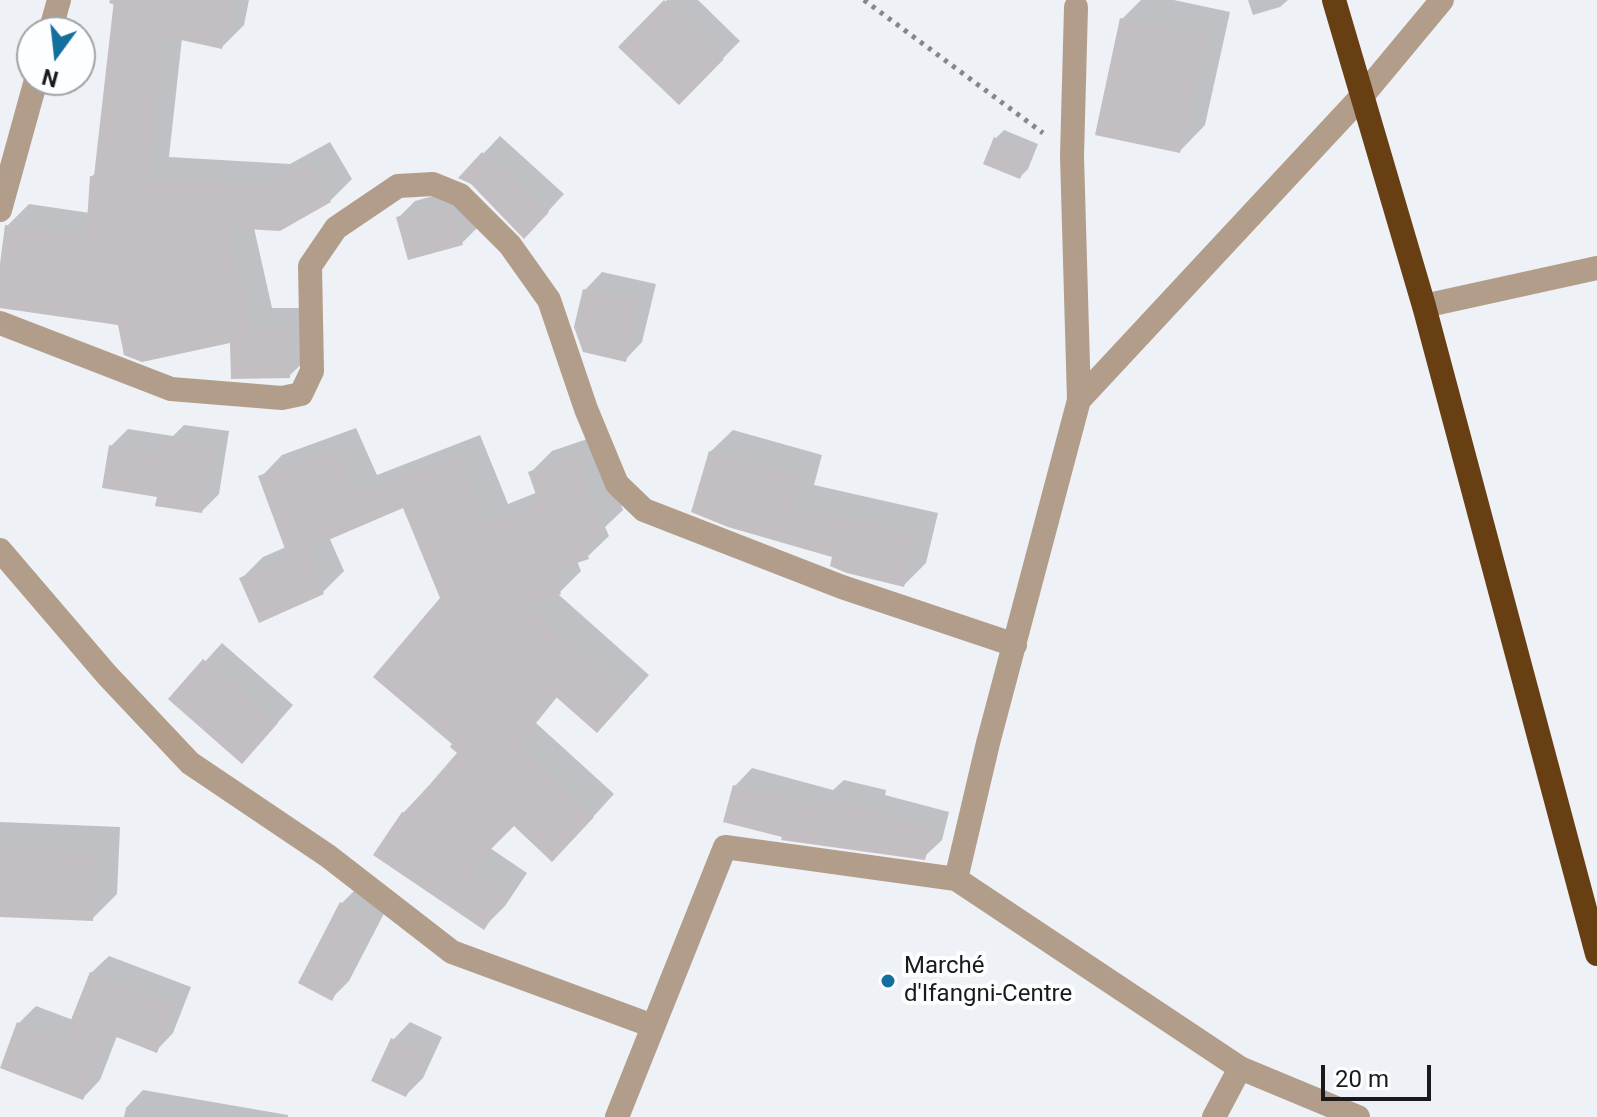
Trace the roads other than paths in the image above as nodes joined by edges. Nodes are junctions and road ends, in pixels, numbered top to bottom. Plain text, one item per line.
1 (1334, 0) edge
2 (1442, 0) edge
3 (1076, 7) dead end
4 (1363, 95) junction
5 (32, 96) edge
6 (0, 210) edge
7 (1597, 268) edge
8 (1424, 306) junction
9 (0, 323) edge
10 (1079, 400) junction
11 (0, 550) edge
12 (1015, 645) junction
13 (956, 879) junction
14 (1597, 954) edge
15 (653, 1026) junction
16 (1240, 1068) junction
17 (617, 1117) edge
18 (1214, 1117) edge
19 (1358, 1117) edge

1 - 4 highway
2 - 4 street
3 - 10 street
4 - 8 highway
4 - 10 street
5 - 6 street
7 - 8 street
8 - 14 highway
9 - 12 street
10 - 12 street
11 - 15 street
12 - 13 street
13 - 15 street
13 - 16 street
15 - 17 street
16 - 18 street
16 - 19 street

